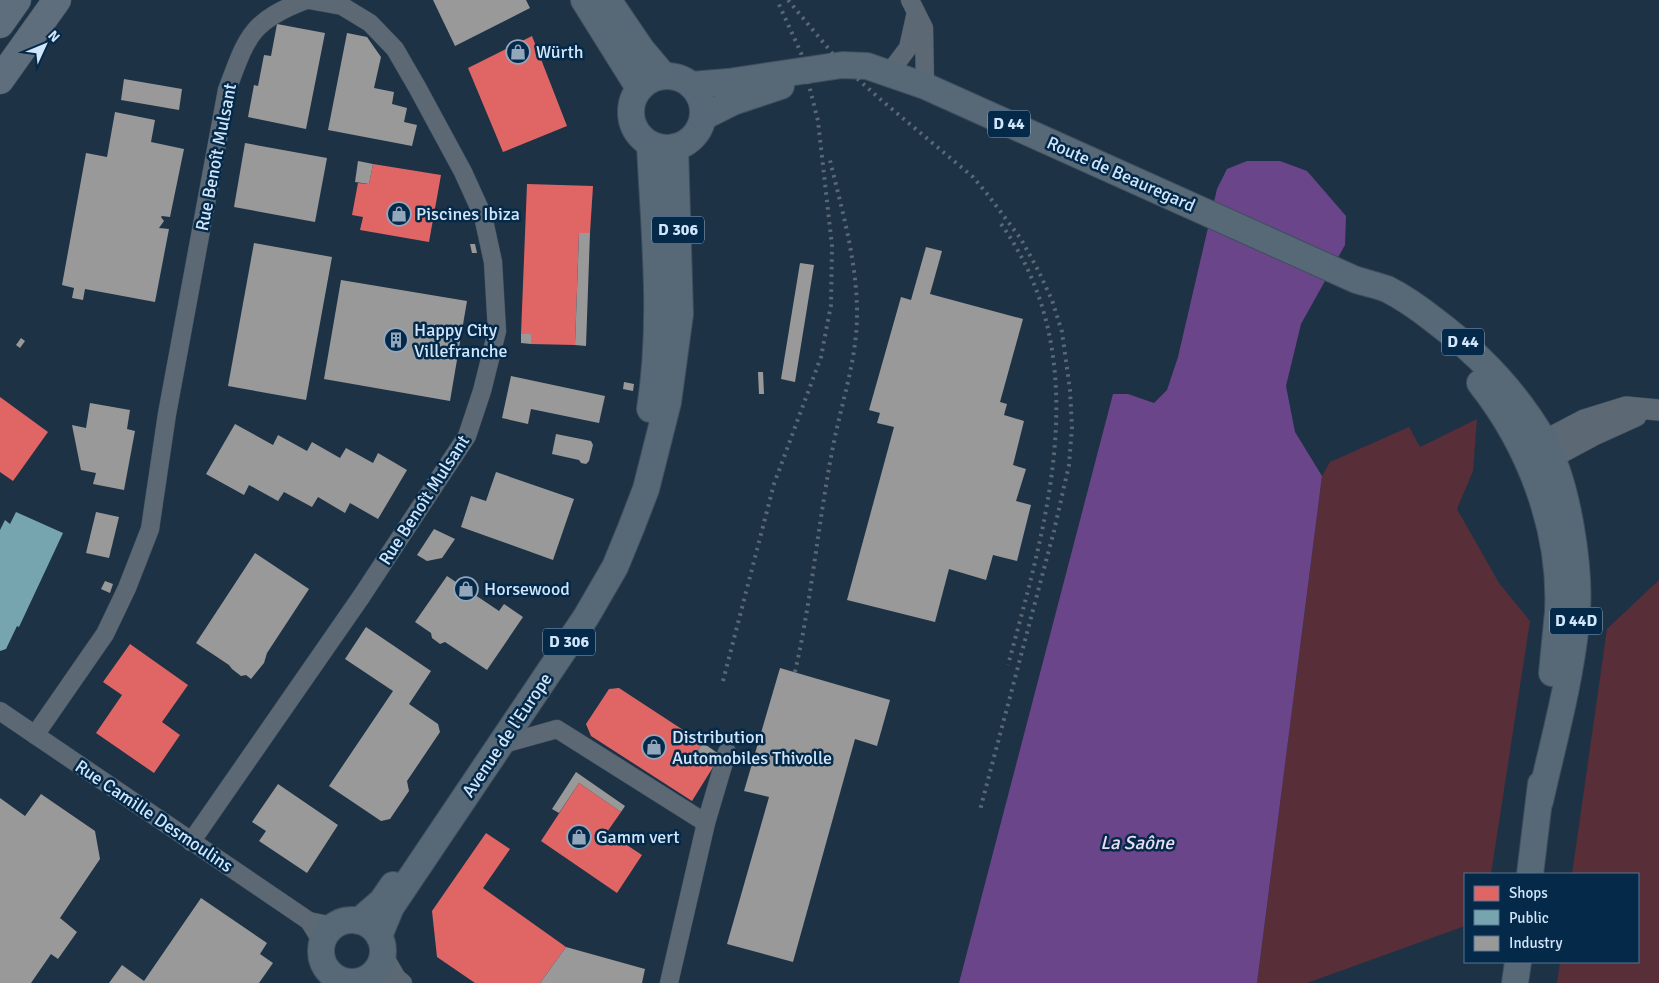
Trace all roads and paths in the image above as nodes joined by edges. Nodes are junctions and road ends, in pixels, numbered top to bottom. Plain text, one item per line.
1 (17, 0) edge
2 (57, 0) edge
3 (308, 0) edge
4 (584, 0) edge
5 (608, 0) edge
6 (913, 6) edge
7 (0, 24) edge
8 (827, 67) junction
9 (889, 72) junction
10 (664, 76) junction
11 (0, 80) edge
12 (691, 85) junction
13 (925, 86) junction
14 (639, 88) junction
15 (703, 117) junction
16 (663, 146) junction
17 (1659, 411) edge
18 (1540, 451) junction
19 (0, 711) edge
20 (35, 735) junction
21 (500, 745) junction
22 (727, 752) dead end
23 (706, 824) junction
24 (191, 842) junction
25 (1530, 873) edge
26 (359, 921) junction
27 (381, 945) junction
28 (320, 947) edge
29 (1518, 963) edge
30 (370, 977) junction
31 (400, 981) edge
32 (342, 982) edge
33 (669, 983) edge
34 (1515, 983) edge

1 - 7 highway
2 - 11 highway
3 - 20 street, Rue Benoît Mulsant
3 - 24 street, Rue Benoît Mulsant
4 - 14 main road
5 - 10 main road
6 - 9 street
6 - 13 street
8 - 9 main road, Route de Beauregard / D 44
8 - 12 main road, Route de Beauregard / D 44
8 - 15 main road, Route de Beauregard / D 44
9 - 13 main road, Route de Beauregard / D 44
10 - 12 main road
10 - 14 main road
12 - 15 main road
13 - 18 main road, Route de Beauregard / D 44
14 - 16 main road
15 - 16 main road
16 - 21 main road, Avenue de l'Europe / D 306
16 - 26 main road, Avenue de l'Europe / D 306
17 - 18 street
18 - 25 main road, D 44D
19 - 20 street, Rue Camille Desmoulins
20 - 24 street, Rue Camille Desmoulins
21 - 23 street
21 - 27 main road, Avenue de l'Europe / D 306
22 - 23 street
23 - 33 street
24 - 28 street, Rue Camille Desmoulins
26 - 27 main road
26 - 28 main road
27 - 30 main road
27 - 31 street
28 - 32 main road
29 - 34 main road
30 - 31 street
30 - 32 main road

